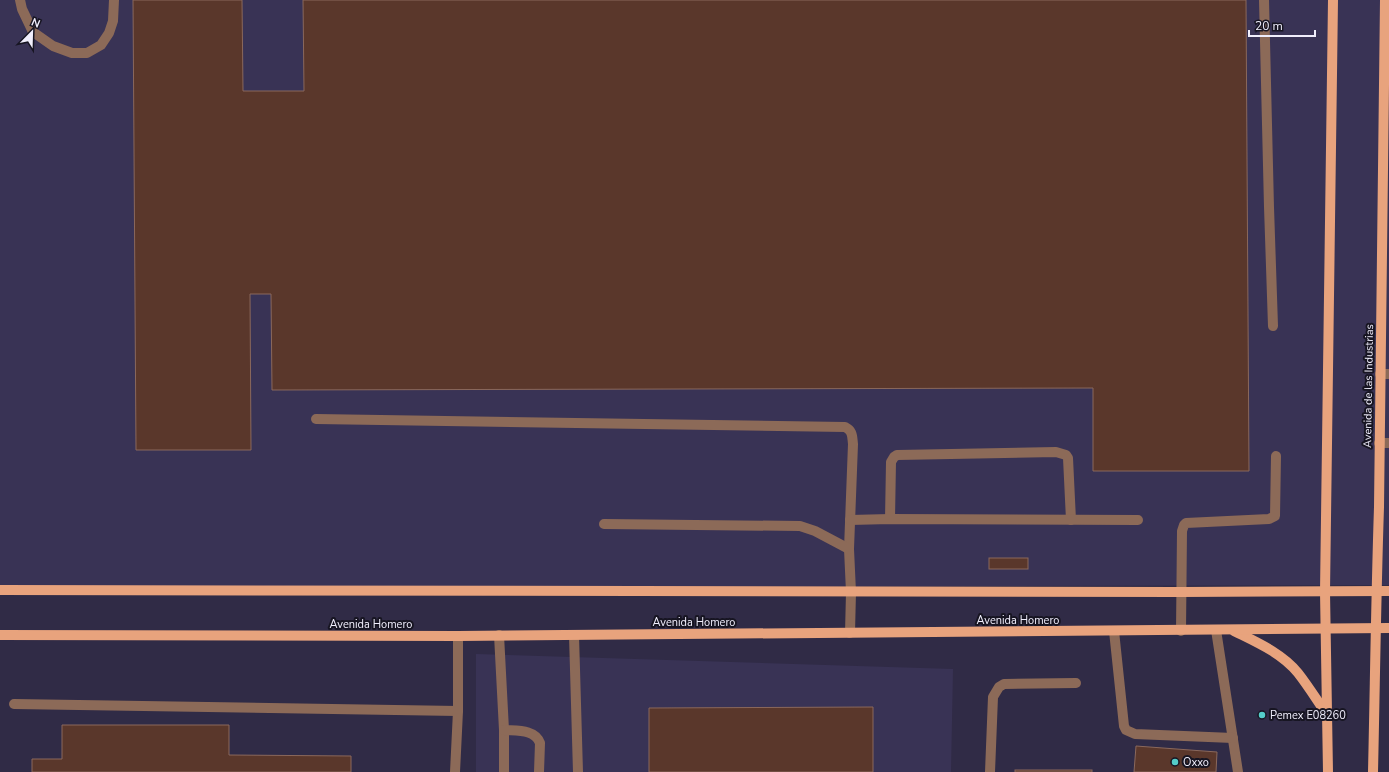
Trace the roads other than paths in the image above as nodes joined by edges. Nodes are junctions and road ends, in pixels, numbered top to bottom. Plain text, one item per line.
1 (20, 0) edge
2 (114, 0) edge
3 (1264, 0) edge
4 (1333, 0) edge
5 (1385, 0) edge
6 (1273, 326) dead end
7 (1385, 374) edge
8 (316, 419) dead end
9 (1384, 443) edge
10 (1276, 456) dead end
11 (890, 519) junction
12 (850, 520) junction
13 (1071, 520) junction
14 (1138, 520) dead end
15 (604, 524) dead end
16 (849, 550) junction
17 (0, 590) edge
18 (1376, 591) junction
19 (1389, 591) edge
20 (851, 592) junction
21 (1180, 592) junction
22 (1325, 592) junction
23 (1376, 628) junction
24 (1389, 628) edge
25 (1325, 629) junction
26 (1216, 630) junction
27 (1232, 630) junction
28 (1114, 631) junction
29 (1181, 631) junction
30 (850, 633) junction
31 (0, 635) edge
32 (499, 635) junction
33 (574, 635) junction
34 (458, 636) junction
35 (1076, 683) dead end
36 (14, 704) dead end
37 (458, 711) junction
38 (1328, 716) junction
39 (504, 730) junction
40 (1233, 738) junction
41 (455, 772) edge
42 (504, 772) edge
43 (539, 772) edge
44 (578, 772) edge
45 (990, 772) edge
46 (1238, 772) edge
47 (1328, 772) edge
48 (1373, 772) edge

1 - 2 lane
3 - 6 lane
4 - 22 main road
5 - 7 main road, Avenida de las Industrias
7 - 9 main road, Avenida de las Industrias
8 - 12 lane
9 - 18 main road, Avenida de las Industrias
10 - 21 lane
11 - 12 lane
11 - 13 lane
11 - 13 lane
12 - 16 lane
13 - 14 lane
15 - 16 lane
16 - 20 lane
17 - 20 main road
18 - 19 main road
18 - 22 main road
18 - 23 main road, Avenida de las Industrias
20 - 21 main road
20 - 30 lane
21 - 22 main road
21 - 29 lane
22 - 25 main road
23 - 24 main road, Avenida Homero
23 - 25 main road, Avenida Homero
23 - 48 main road, Avenida de las Industrias
25 - 27 main road, Avenida Homero
25 - 38 main road
26 - 27 main road, Avenida Homero
26 - 29 main road, Avenida Homero
26 - 40 lane
27 - 38 main road
28 - 29 main road, Avenida Homero
28 - 30 main road, Avenida Homero
28 - 40 lane
30 - 33 main road, Avenida Homero
31 - 34 main road, Avenida Homero
32 - 33 main road, Avenida Homero
32 - 34 main road, Avenida Homero
32 - 39 lane
33 - 44 lane
34 - 37 lane
35 - 45 lane
36 - 37 lane
37 - 41 lane
38 - 47 main road
39 - 42 lane
39 - 43 lane
40 - 46 lane

